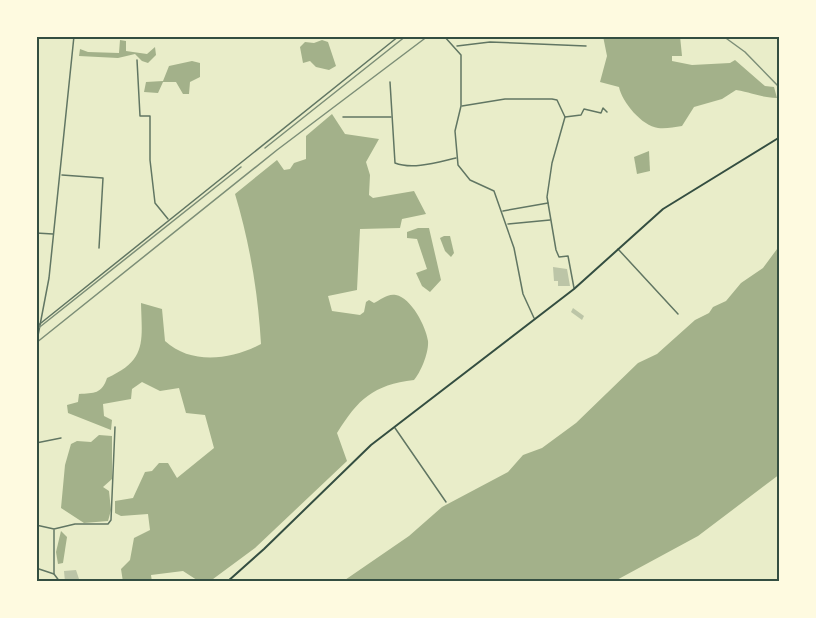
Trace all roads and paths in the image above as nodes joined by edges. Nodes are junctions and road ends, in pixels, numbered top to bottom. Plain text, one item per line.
1 (74, 36) edge
2 (399, 36) edge
3 (444, 36) edge
4 (586, 46) dead end
5 (456, 47) junction
6 (137, 60) dead end
7 (390, 82) dead end
8 (461, 106) junction
9 (607, 112) dead end
10 (343, 117) dead end
11 (392, 117) junction
12 (565, 117) junction
13 (780, 137) edge
14 (457, 158) junction
15 (61, 175) junction
16 (549, 203) junction
17 (503, 210) junction
18 (169, 220) junction
19 (551, 220) junction
20 (508, 224) junction
21 (36, 233) edge
22 (54, 234) junction
23 (99, 248) dead end
24 (617, 249) junction
25 (574, 289) junction
26 (678, 314) dead end
27 (535, 318) junction
28 (40, 324) junction
29 (36, 327) edge
30 (36, 346) edge
31 (115, 427) dead end
32 (394, 427) junction
33 (61, 438) dead end
34 (36, 443) edge
35 (446, 502) dead end
36 (36, 525) edge
37 (54, 529) junction
38 (36, 568) edge
39 (54, 574) junction
40 (60, 582) edge
41 (227, 582) edge

1 - 15 street
2 - 18 street
3 - 5 street
4 - 5 street
5 - 8 street
6 - 18 street
7 - 11 street
8 - 12 street
8 - 14 street
9 - 12 street
10 - 11 street
11 - 14 street
12 - 16 street
13 - 24 highway
14 - 17 street
15 - 22 street
15 - 23 street
16 - 17 street
16 - 19 street
17 - 20 street
18 - 28 street
19 - 20 street
19 - 25 street
20 - 27 street
21 - 22 street
22 - 28 street
24 - 25 highway
24 - 26 street
25 - 27 highway
27 - 32 highway
28 - 29 street
28 - 30 street
31 - 37 street
32 - 35 street
32 - 41 highway
33 - 34 street
36 - 37 street
37 - 39 street
38 - 39 street
39 - 40 street

